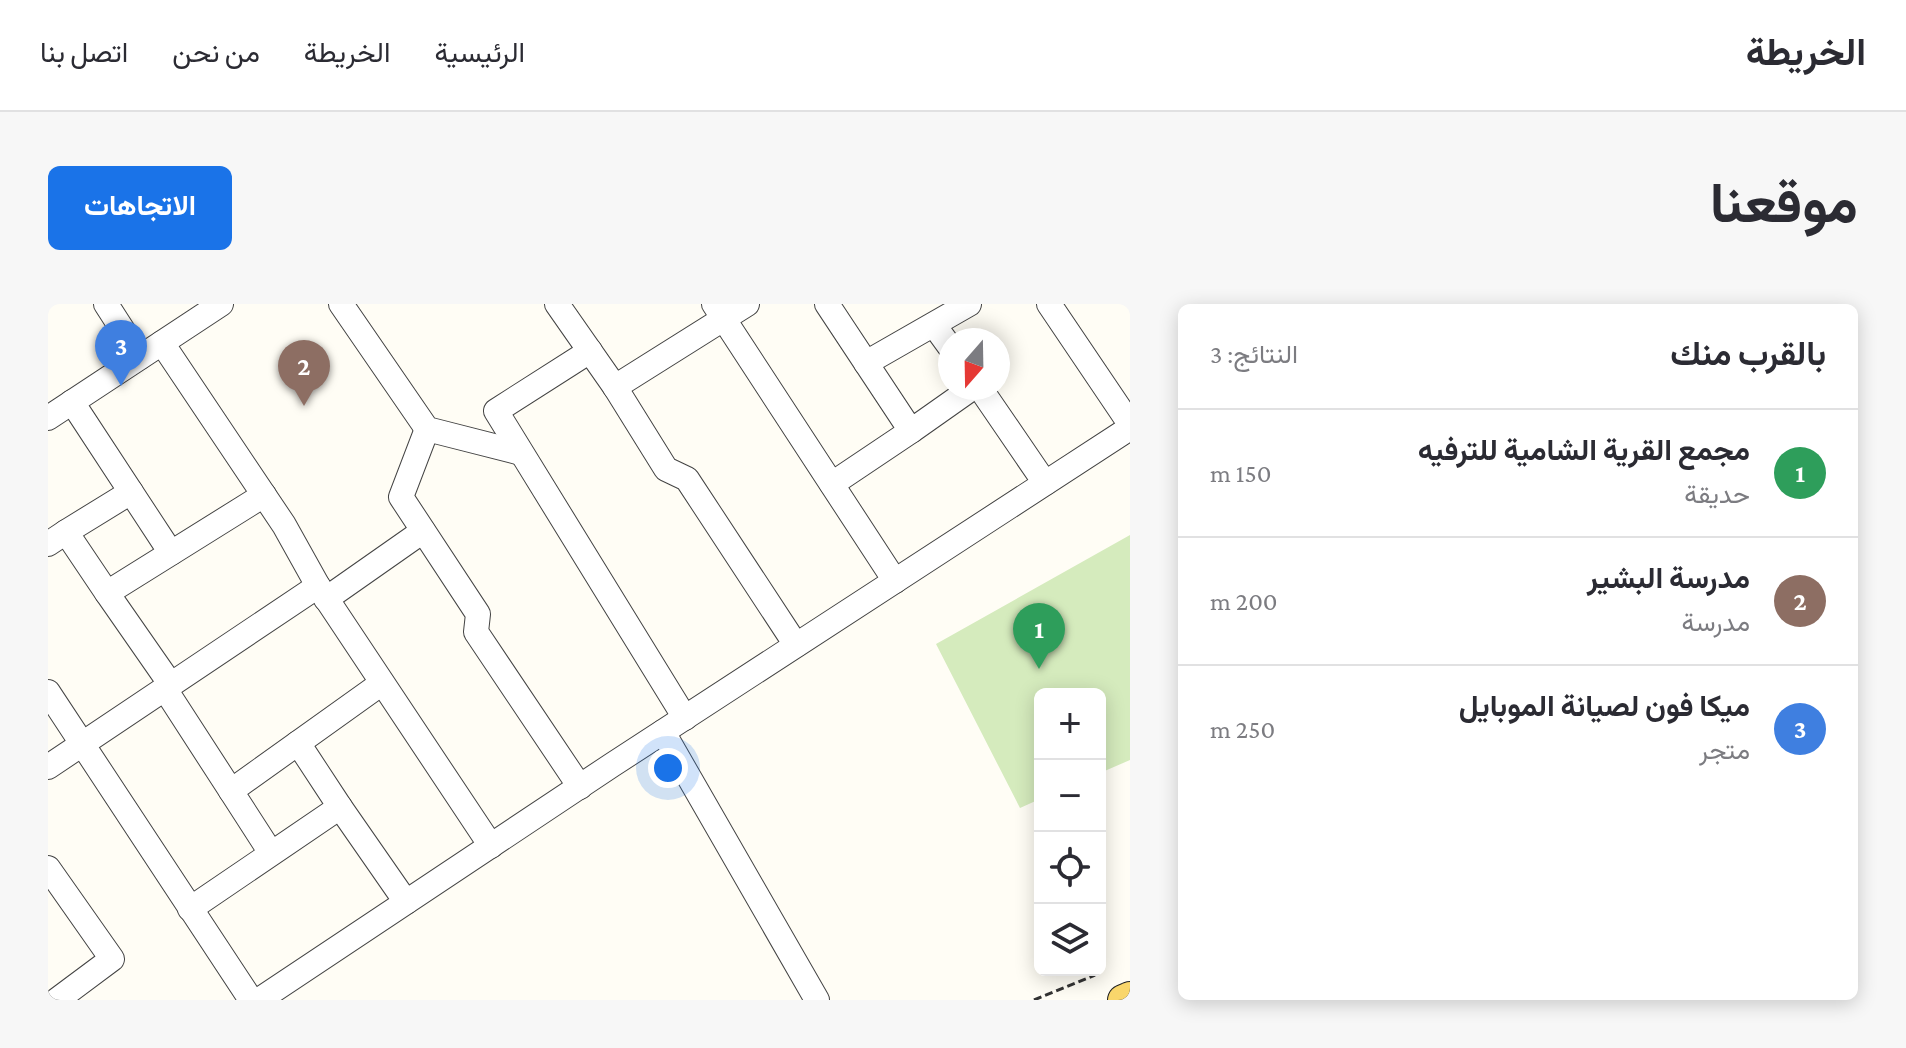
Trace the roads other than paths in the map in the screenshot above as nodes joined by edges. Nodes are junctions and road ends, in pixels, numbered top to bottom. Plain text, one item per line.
1 (106, 304) edge
2 (221, 304) edge
3 (341, 304) edge
4 (557, 304) edge
5 (747, 304) edge
6 (827, 304) edge
7 (969, 304) edge
8 (1049, 304) edge
9 (719, 311) edge
10 (934, 325) junction
11 (938, 330) edge
12 (162, 343) junction
13 (590, 351) junction
14 (140, 357) junction
15 (866, 363) junction
16 (615, 387) junction
17 (955, 400) edge
18 (988, 400) edge
19 (55, 410) edge
20 (1130, 426) edge
21 (427, 429) junction
22 (911, 431) junction
23 (521, 453) junction
24 (1045, 483) junction
25 (832, 484) junction
26 (131, 492) junction
27 (264, 495) junction
28 (423, 531) junction
29 (57, 538) edge
30 (171, 553) junction
31 (895, 581) junction
32 (322, 592) junction
33 (107, 593) junction
34 (796, 645) junction
35 (382, 683) junction
36 (168, 687) junction
37 (48, 692) edge
38 (685, 718) junction
39 (663, 732) junction
40 (298, 743) junction
41 (81, 744) junction
42 (48, 767) edge
43 (580, 787) junction
44 (231, 791) junction
45 (340, 807) junction
46 (491, 846) junction
47 (271, 853) junction
48 (48, 868) edge
49 (56, 898) edge
50 (406, 902) junction
51 (190, 909) junction
52 (1130, 997) edge
53 (57, 1000) edge
54 (251, 1000) edge
55 (259, 1000) edge
56 (817, 1000) edge
57 (1123, 1000) edge

1 - 14 street
2 - 12 street
3 - 21 street
4 - 13 street
5 - 9 street
6 - 15 street
7 - 10 street
8 - 20 street
9 - 16 street
9 - 25 street
10 - 11 street
10 - 15 street
12 - 14 street
12 - 27 street
13 - 16 street
13 - 23 street
14 - 19 street
15 - 22 street
16 - 34 street
17 - 22 street
18 - 24 street
19 - 26 street
20 - 24 street
21 - 23 street
21 - 28 street
22 - 25 street
23 - 38 street
24 - 31 street
25 - 31 street
26 - 29 street
26 - 30 street
27 - 30 street
27 - 32 street
28 - 32 street
28 - 43 street
29 - 33 street
30 - 33 street
31 - 34 street
32 - 35 street
32 - 36 street
33 - 36 street
34 - 38 street
35 - 40 street
35 - 46 street
36 - 41 street
36 - 44 street
37 - 41 street
38 - 39 street
39 - 43 street
39 - 56 street
40 - 44 street
40 - 45 street
41 - 42 street
41 - 51 street
43 - 46 street
44 - 47 street
45 - 47 street
45 - 50 street
46 - 50 street
47 - 51 street
48 - 49 street
49 - 53 street
50 - 55 street
51 - 54 street
52 - 57 main road

